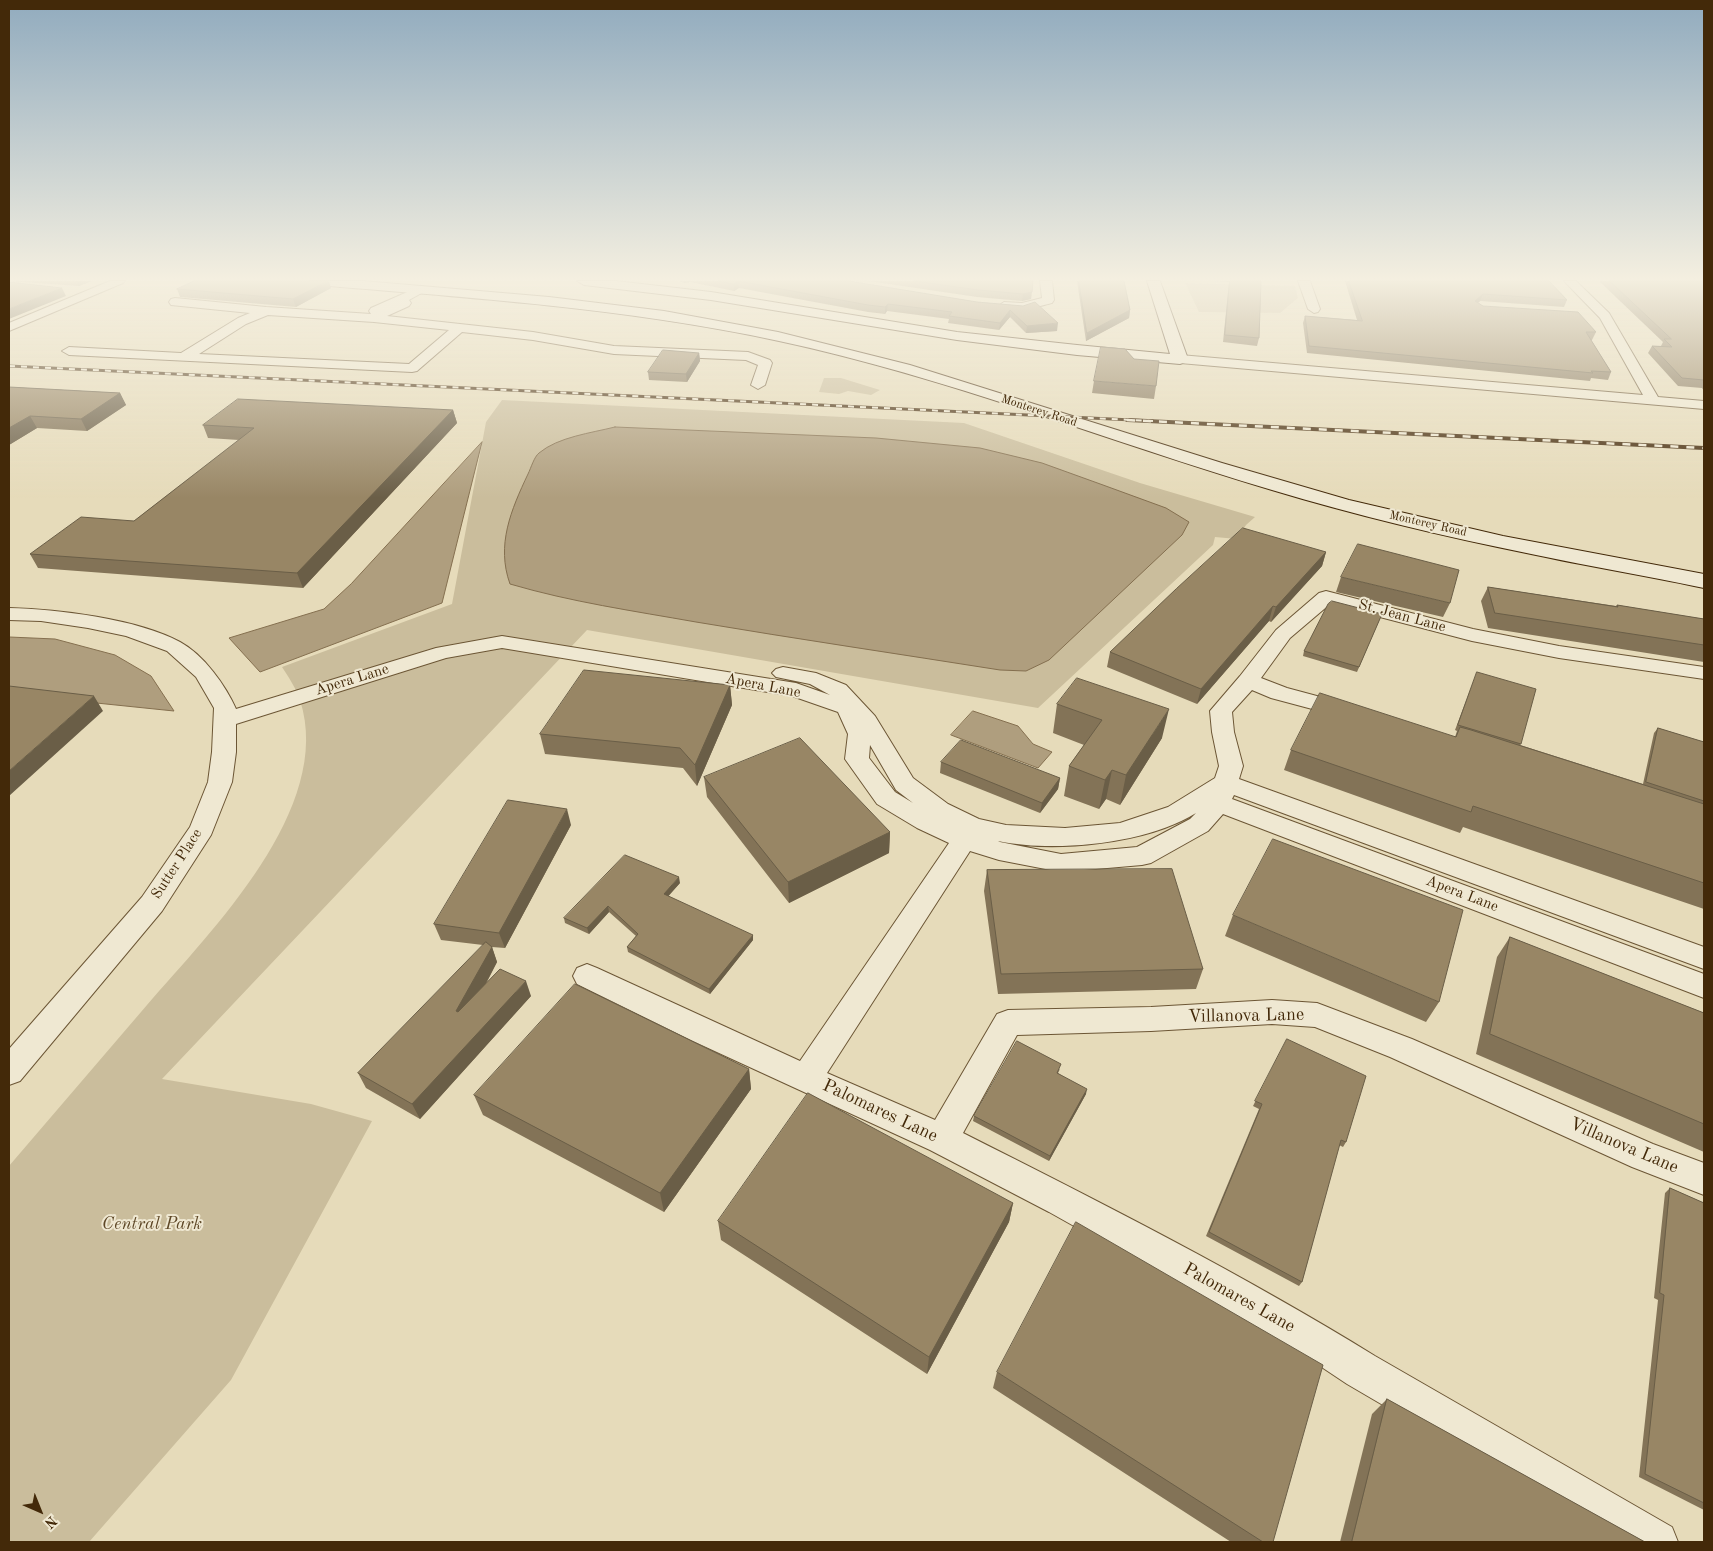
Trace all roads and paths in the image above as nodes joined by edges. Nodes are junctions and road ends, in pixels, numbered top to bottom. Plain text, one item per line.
1 (115, 353) edge
2 (190, 353) edge
3 (429, 353) edge
4 (689, 353) edge
5 (850, 353) edge
6 (1116, 353) edge
7 (1178, 353) edge
8 (1626, 353) edge
9 (184, 357) junction
10 (1180, 359) junction
11 (758, 385) dead end
12 (1653, 400) junction
13 (1704, 405) edge
14 (1701, 579) edge
15 (9, 614) edge
16 (1704, 673) edge
17 (1248, 682) junction
18 (224, 714) junction
19 (1363, 715) edge
20 (1222, 793) junction
21 (969, 834) junction
22 (1704, 958) edge
23 (587, 976) dead end
24 (1704, 986) edge
25 (9, 1072) edge
26 (807, 1077) junction
27 (942, 1139) junction
28 (1704, 1179) edge
29 (1658, 1542) edge

1 - 9 street
2 - 9 street
3 - 9 street
4 - 11 street
5 - 14 main road, Monterey Road
6 - 10 main road
7 - 10 main road
8 - 12 street
10 - 12 street
12 - 13 street
15 - 18 street, Sutter Place
16 - 17 street, St. Jean Lane
17 - 19 street
17 - 20 street, St. Jean Lane
18 - 21 street, Apera Lane
18 - 25 street, Sutter Place
20 - 21 street, Apera Lane
20 - 22 street, Apera Lane
20 - 24 street, Apera Lane
21 - 26 street, Palomares Lane
23 - 26 street, Palomares Lane
26 - 27 street, Palomares Lane
27 - 28 street, Villanova Lane
27 - 29 street, Palomares Lane

